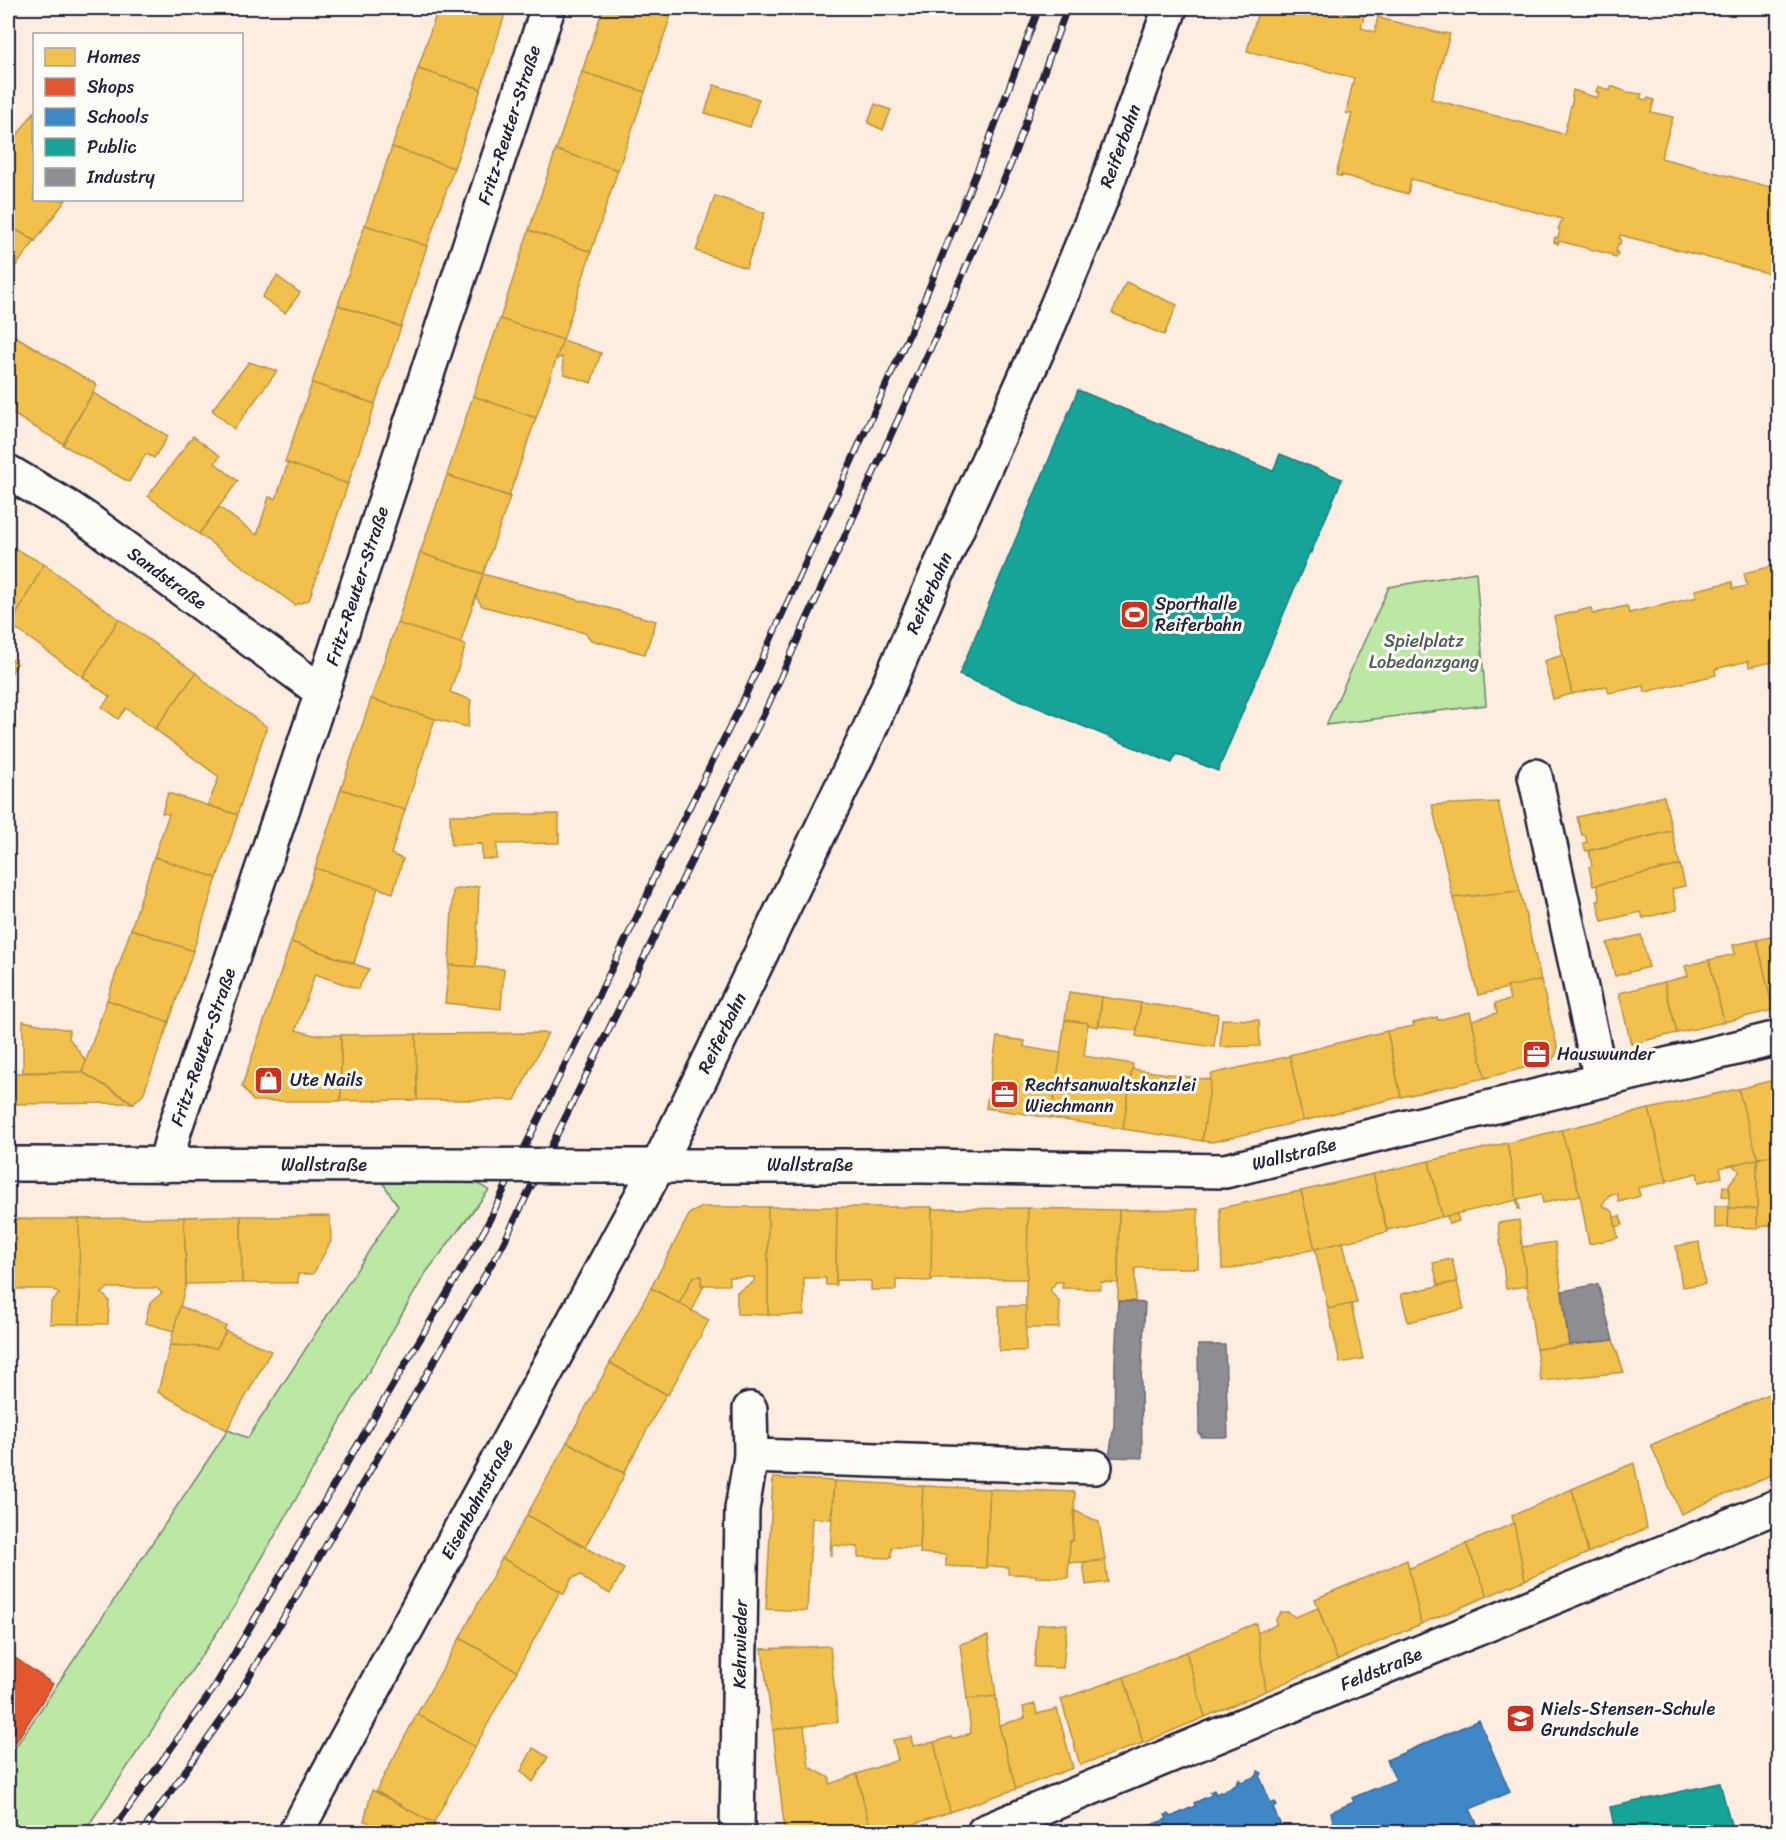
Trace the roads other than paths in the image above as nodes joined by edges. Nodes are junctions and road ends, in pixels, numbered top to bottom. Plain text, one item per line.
1 (548, 8) edge
2 (1170, 8) edge
3 (8, 472) edge
4 (322, 692) junction
5 (1535, 776) dead end
6 (1779, 1038) edge
7 (1601, 1080) junction
8 (8, 1164) edge
9 (165, 1165) junction
10 (658, 1166) junction
11 (750, 1409) dead end
12 (751, 1456) junction
13 (1095, 1467) dead end
14 (1779, 1506) edge
15 (296, 1833) edge
16 (737, 1833) edge
17 (984, 1833) edge

1 - 4 street, Fritz-Reuter-Straße
2 - 10 street, Reiferbahn
3 - 4 street, Sandstraße
4 - 9 street, Fritz-Reuter-Straße
5 - 7 street
6 - 7 street, Wallstraße
7 - 10 street, Wallstraße
8 - 9 street, Wallstraße
9 - 10 street, Wallstraße, bridge
10 - 15 street, Eisenbahnstraße
11 - 12 street, Kehrwieder
12 - 13 street
12 - 16 street, Kehrwieder
14 - 17 street, Feldstraße

